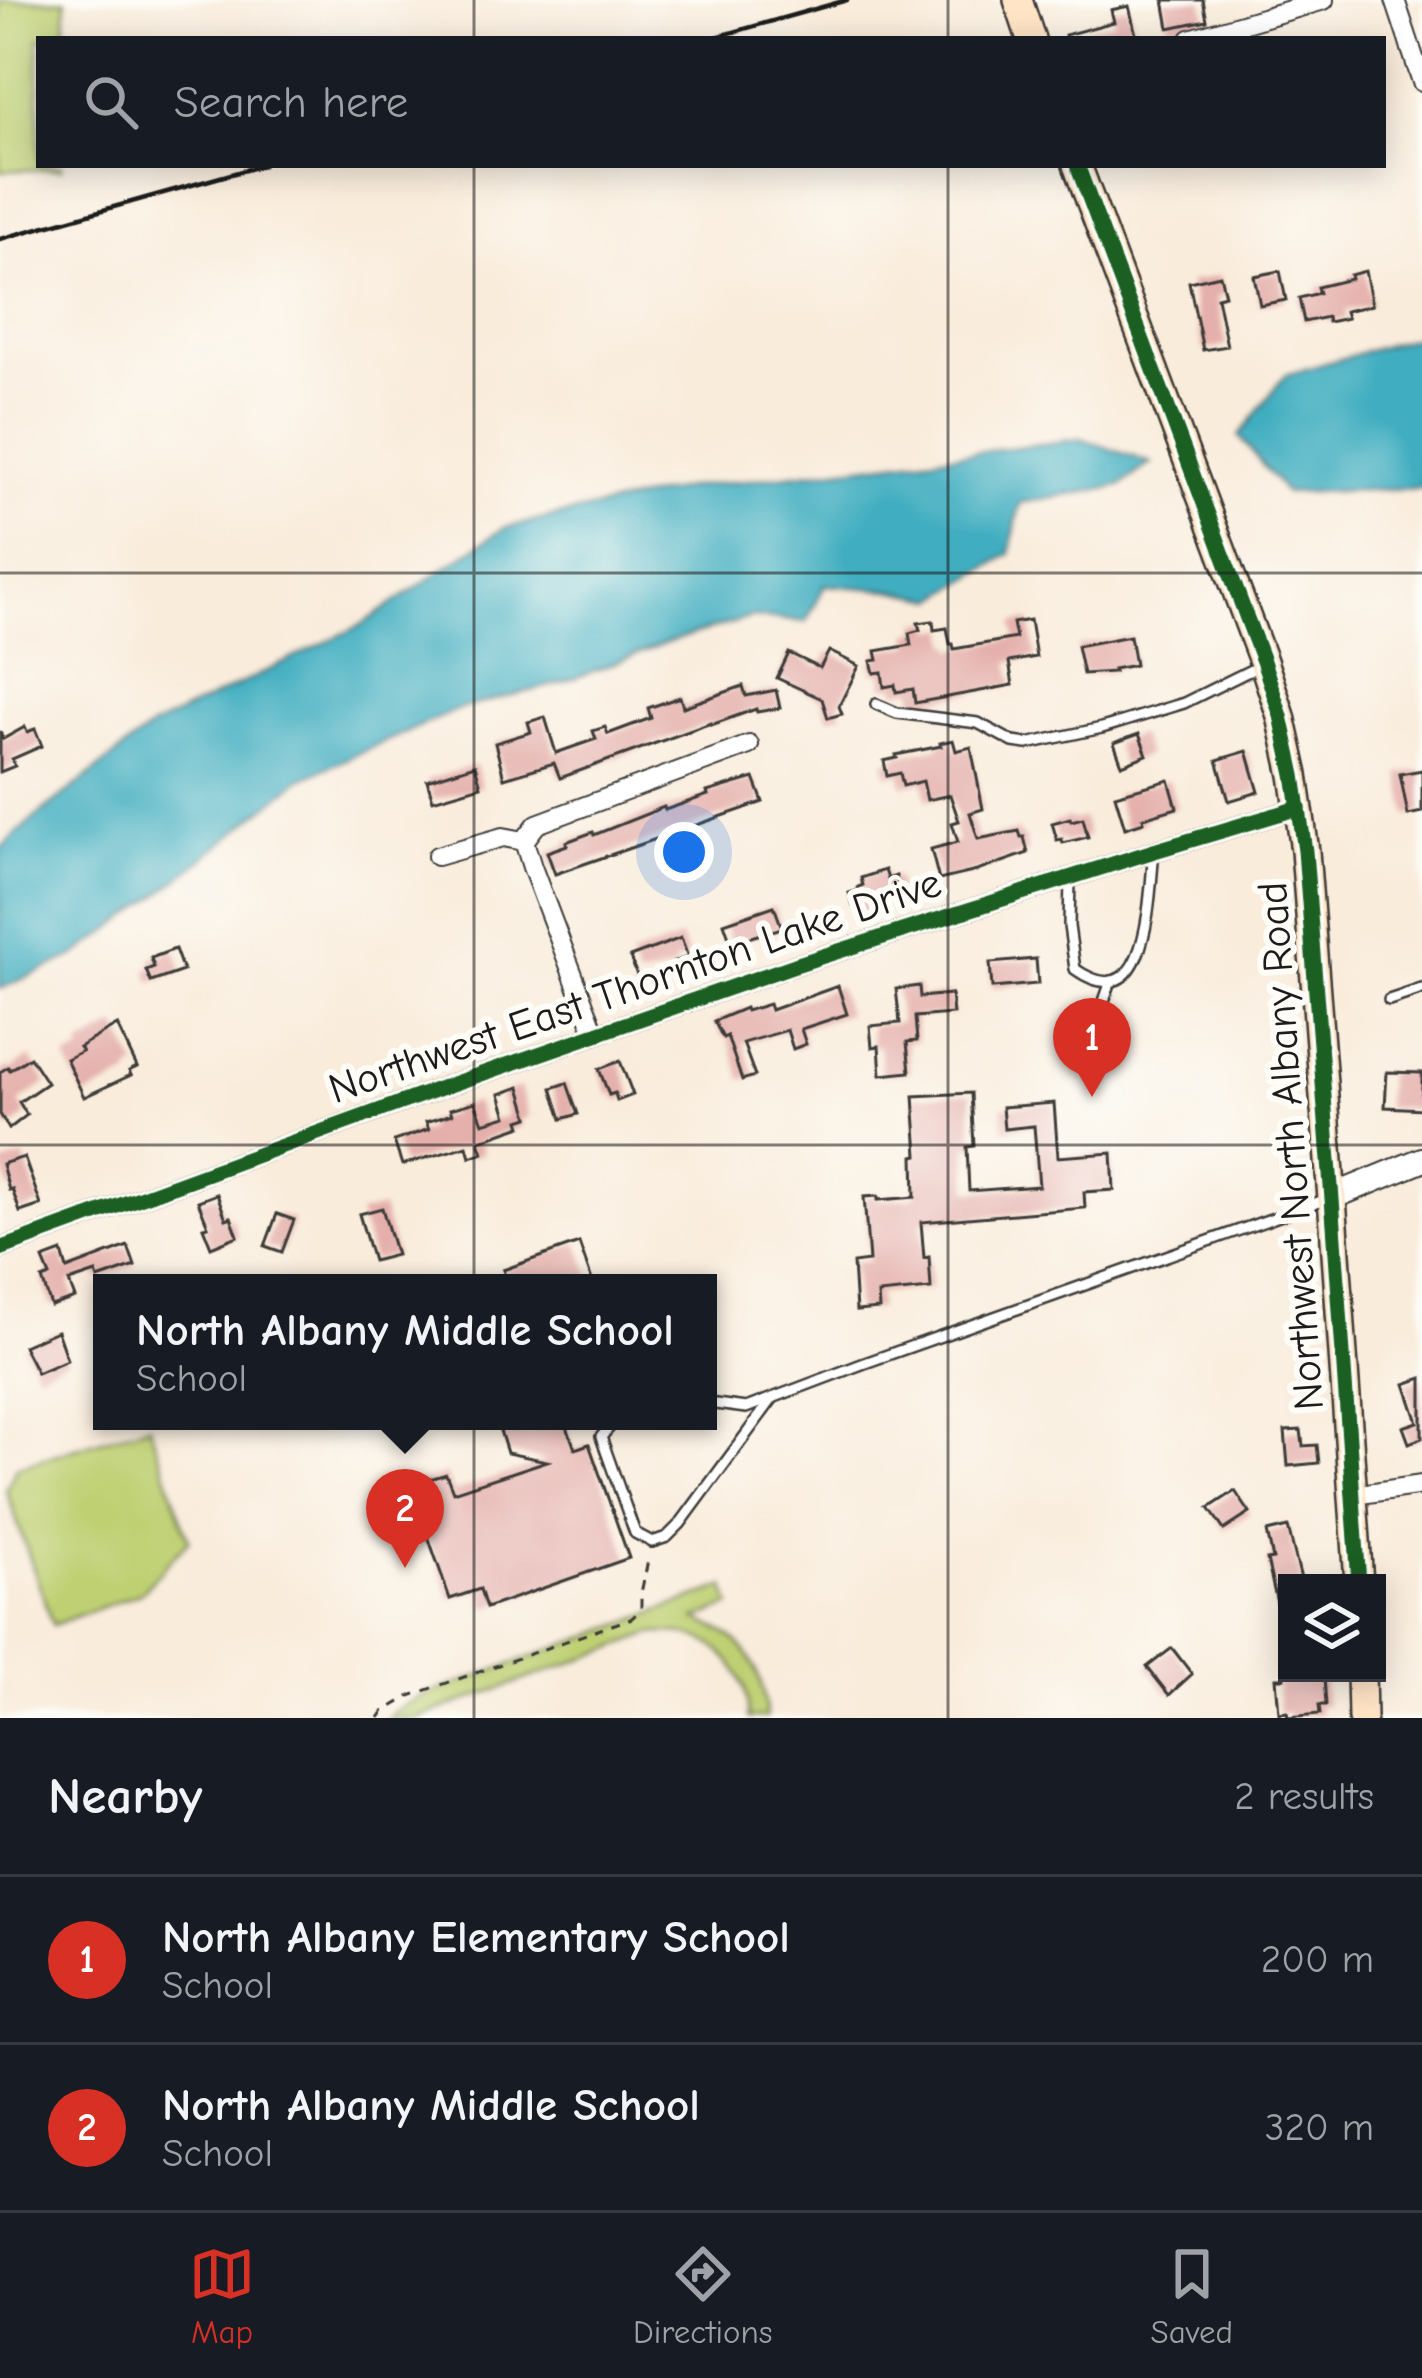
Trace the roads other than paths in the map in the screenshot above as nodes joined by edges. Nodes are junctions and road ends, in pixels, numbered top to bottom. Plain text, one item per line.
1 (1018, 0) edge
2 (1324, 0) edge
3 (1396, 0) edge
4 (1030, 36) edge
5 (1200, 36) edge
6 (1422, 82) edge
7 (1078, 168) edge
8 (1264, 664) junction
9 (876, 704) dead end
10 (749, 745) dead end
11 (1299, 808) junction
12 (524, 842) junction
13 (1154, 851) junction
14 (437, 856) dead end
15 (1070, 878) junction
16 (1111, 981) junction
17 (1422, 988) edge
18 (1389, 1000) dead end
19 (595, 1034) junction
20 (1082, 1064) dead end
21 (1422, 1160) edge
22 (1332, 1198) junction
23 (0, 1249) edge
24 (773, 1398) junction
25 (717, 1403) edge
26 (607, 1430) edge
27 (1422, 1485) edge
28 (1354, 1495) junction
29 (1358, 1574) edge
30 (1361, 1682) edge
31 (1362, 1718) edge

1 - 4 main road
2 - 5 street
3 - 6 street
7 - 8 main road, Northwest North Albany Road
8 - 9 lane
8 - 11 main road, Northwest North Albany Road
10 - 12 street
11 - 13 street, Northwest East Thornton Lake Drive
11 - 22 main road, Northwest North Albany Road
12 - 14 street
12 - 19 street
13 - 15 street, Northwest East Thornton Lake Drive
13 - 16 lane
15 - 16 lane
15 - 19 street, Northwest East Thornton Lake Drive
16 - 20 lane
17 - 18 lane
19 - 23 street, Northwest East Thornton Lake Drive
21 - 22 street
22 - 24 lane
22 - 28 main road, Northwest North Albany Road
24 - 25 lane
24 - 26 lane
27 - 28 street
28 - 29 main road, Northwest North Albany Road
30 - 31 main road

